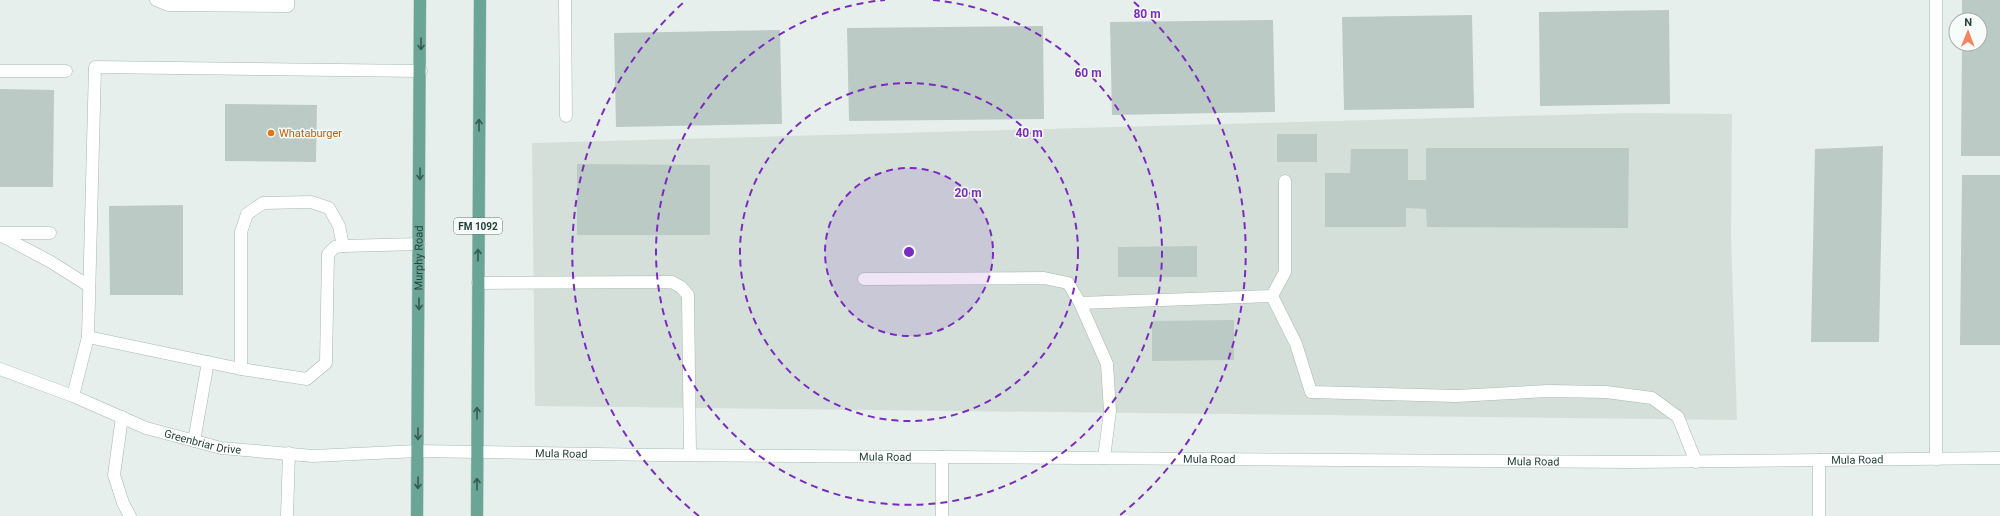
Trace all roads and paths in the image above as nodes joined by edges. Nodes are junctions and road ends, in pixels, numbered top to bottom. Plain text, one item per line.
1 (156, 0) edge
2 (288, 0) edge
3 (420, 0) edge
4 (480, 0) edge
5 (565, 0) edge
6 (1936, 0) edge
7 (0, 71) edge
8 (66, 71) dead end
9 (421, 71) junction
10 (566, 116) dead end
11 (1285, 181) dead end
12 (50, 233) dead end
13 (0, 234) edge
14 (419, 244) junction
15 (343, 246) junction
16 (864, 279) dead end
17 (478, 283) junction
18 (89, 286) junction
19 (1272, 296) junction
20 (1080, 303) junction
21 (88, 337) junction
22 (208, 362) junction
23 (0, 369) edge
24 (240, 369) junction
25 (74, 396) junction
26 (122, 417) junction
27 (194, 441) junction
28 (418, 451) junction
29 (477, 452) junction
30 (289, 454) junction
31 (690, 455) junction
32 (942, 457) junction
33 (1104, 458) junction
34 (2000, 458) edge
35 (1936, 459) junction
36 (1819, 460) junction
37 (1696, 462) junction
38 (130, 516) edge
39 (287, 516) edge
40 (418, 516) edge
41 (476, 516) edge
42 (942, 516) edge
43 (1819, 516) edge

1 - 2 street
3 -> 9 main road, Murphy Road
17 -> 4 main road, FM 1092
5 - 10 street
6 - 35 street
7 - 8 street
9 -> 14 main road, Murphy Road
9 - 18 street
11 - 19 street
12 - 13 street
13 - 18 street
14 - 15 street
14 -> 28 main road, Murphy Road
15 - 24 street
15 - 24 street
16 - 20 street
29 -> 17 main road, FM 1092
17 - 31 street
18 - 21 street
19 - 20 street
19 - 37 street
20 - 33 street
21 - 22 street
21 - 25 street
22 - 24 street
22 - 27 street
23 - 25 street, Greenbriar Drive
25 - 26 street, Greenbriar Drive
26 - 27 street, Greenbriar Drive
26 - 38 street
27 - 30 street, Greenbriar Drive
28 - 29 street, Mula Road
28 - 30 street, Greenbriar Drive
28 -> 40 main road, Murphy Road
29 - 31 street, Mula Road
41 -> 29 main road, FM 1092
30 - 39 street
31 - 32 street, Mula Road
32 - 33 street, Mula Road
32 - 42 street
33 - 37 street, Mula Road
34 - 35 street, Mula Road
35 - 36 street, Mula Road
36 - 37 street, Mula Road
36 - 43 street

